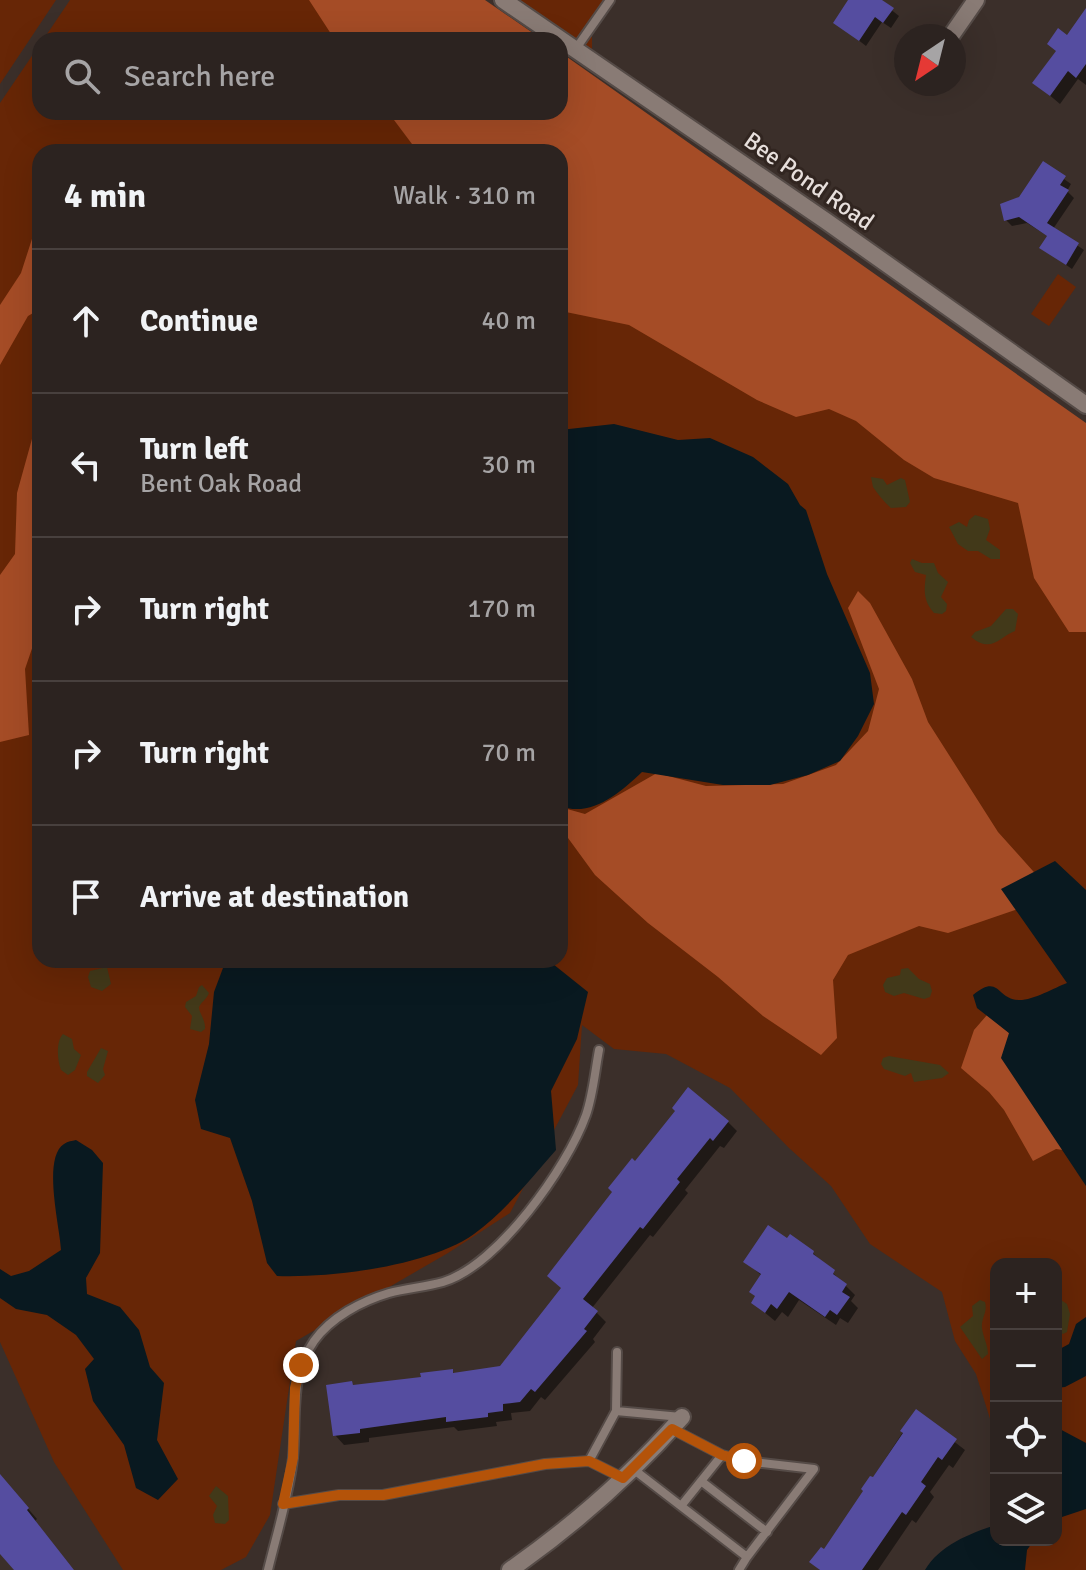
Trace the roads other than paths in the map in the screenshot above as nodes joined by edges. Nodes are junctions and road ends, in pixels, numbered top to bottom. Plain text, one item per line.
1 (503, 0) edge
2 (610, 0) edge
3 (976, 0) edge
4 (959, 24) edge
5 (549, 32) edge
6 (568, 45) edge
7 (575, 50) junction
8 (1086, 405) edge
9 (599, 1050) dead end
10 (617, 1352) dead end
11 (616, 1411) junction
12 (677, 1423) junction
13 (722, 1455) junction
14 (589, 1461) junction
15 (628, 1473) junction
16 (701, 1481) junction
17 (283, 1504) junction
18 (681, 1506) junction
19 (767, 1532) junction
20 (747, 1557) junction
21 (268, 1570) edge
22 (510, 1570) edge
23 (739, 1570) edge

1 - 5 street, Bee Pond Road
2 - 7 lane
3 - 4 street
6 - 7 street, Bee Pond Road
7 - 8 street, Bee Pond Road
9 - 17 lane
10 - 11 lane
11 - 12 lane
11 - 14 lane
12 - 13 lane
12 - 15 street
13 - 16 lane
13 - 19 lane
14 - 15 lane
14 - 17 lane
15 - 18 lane
15 - 22 street
16 - 18 lane
16 - 19 lane
17 - 21 lane
18 - 20 lane
19 - 20 lane
20 - 23 lane

